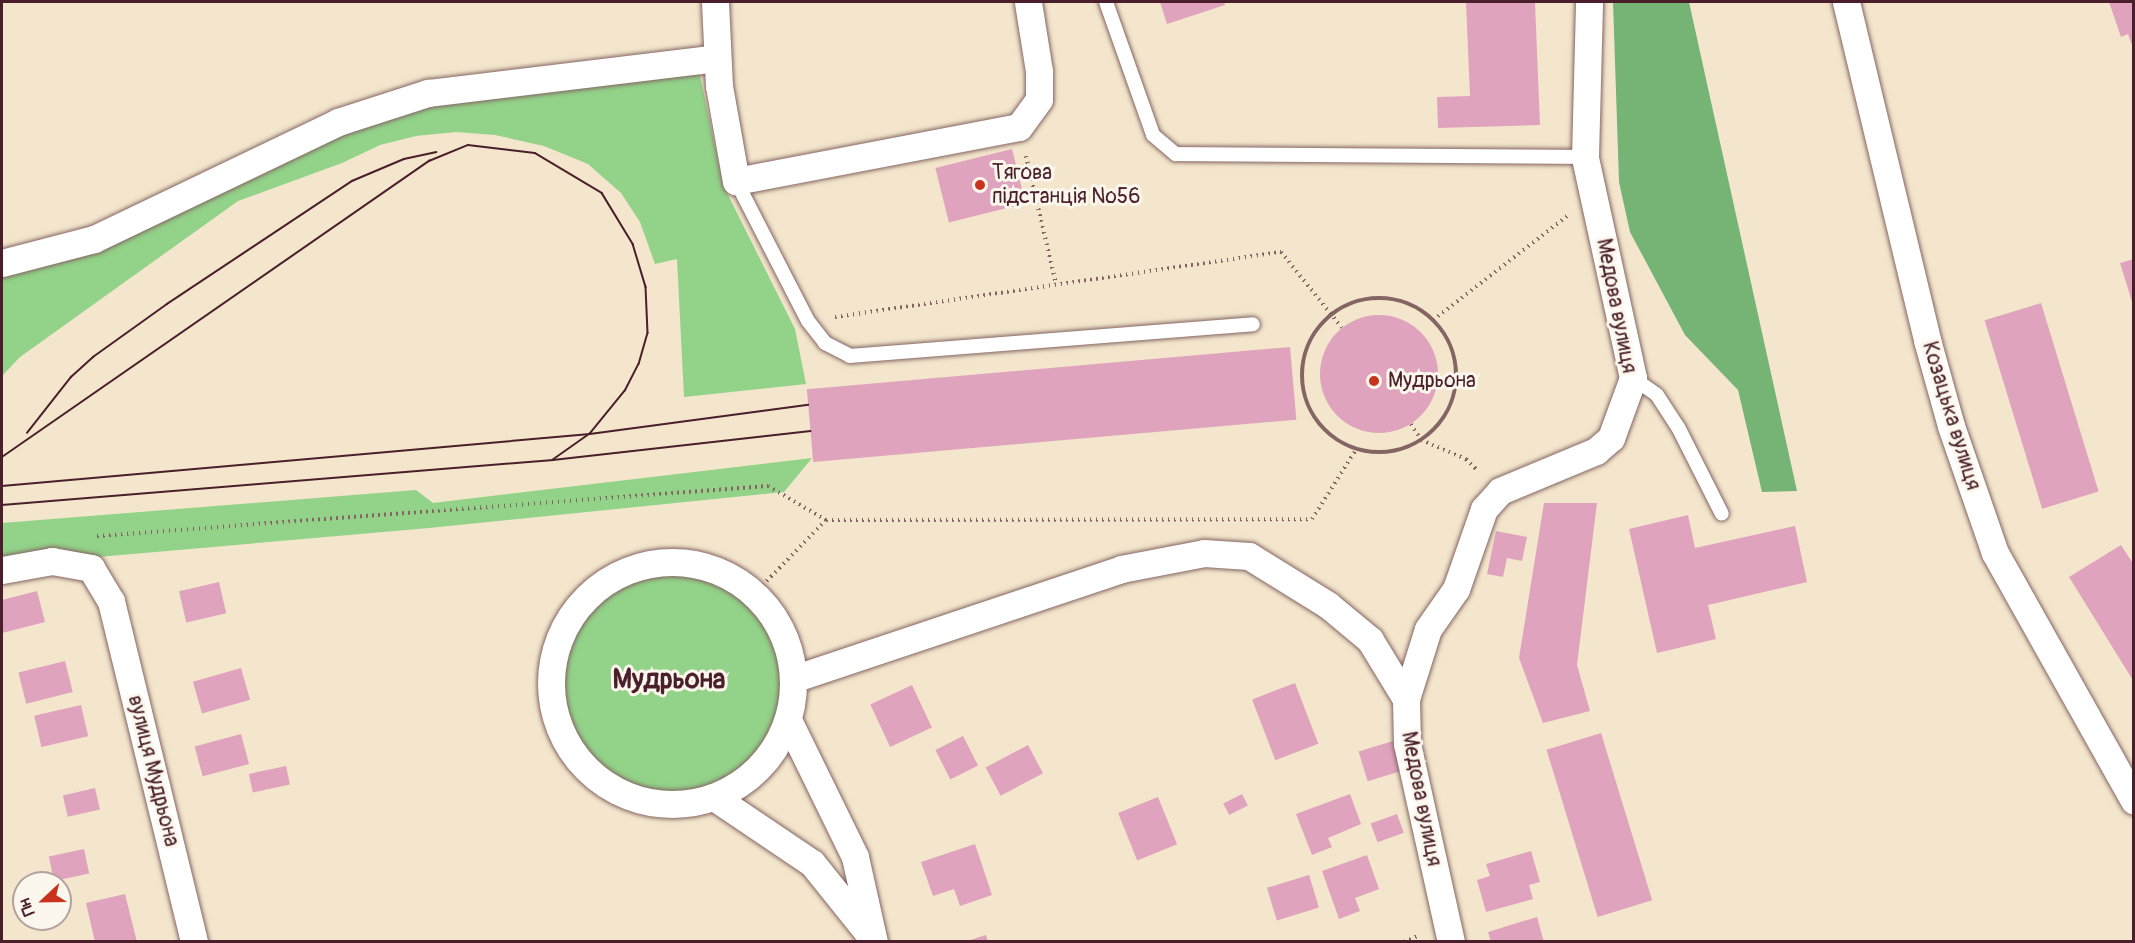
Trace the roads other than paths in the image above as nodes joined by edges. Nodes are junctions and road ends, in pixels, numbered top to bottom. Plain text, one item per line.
1 (715, 2) edge
2 (1028, 2) edge
3 (1106, 2) edge
4 (1589, 2) edge
5 (1846, 2) edge
6 (716, 58) junction
7 (1585, 156) junction
8 (736, 181) junction
9 (2, 263) edge
10 (1253, 324) dead end
11 (1633, 378) junction
12 (1722, 514) dead end
13 (2, 570) edge
14 (794, 679) junction
15 (1406, 699) junction
16 (789, 722) junction
17 (714, 797) junction
18 (2133, 801) edge
19 (874, 941) edge
20 (194, 942) edge
21 (1450, 942) edge

1 - 6 street
2 - 8 street
3 - 7 lane
4 - 7 street, Медова вулиця
5 - 18 street, Козацька вулиця
6 - 8 street
6 - 9 street
7 - 11 street, Медова вулиця
8 - 10 lane
11 - 12 lane
11 - 15 street, Медова вулиця
13 - 20 street, вулиця Мудрьона
14 - 15 street
14 - 16 street
14 - 17 street
15 - 21 street, Медова вулиця
16 - 17 street
16 - 19 street
17 - 19 street

